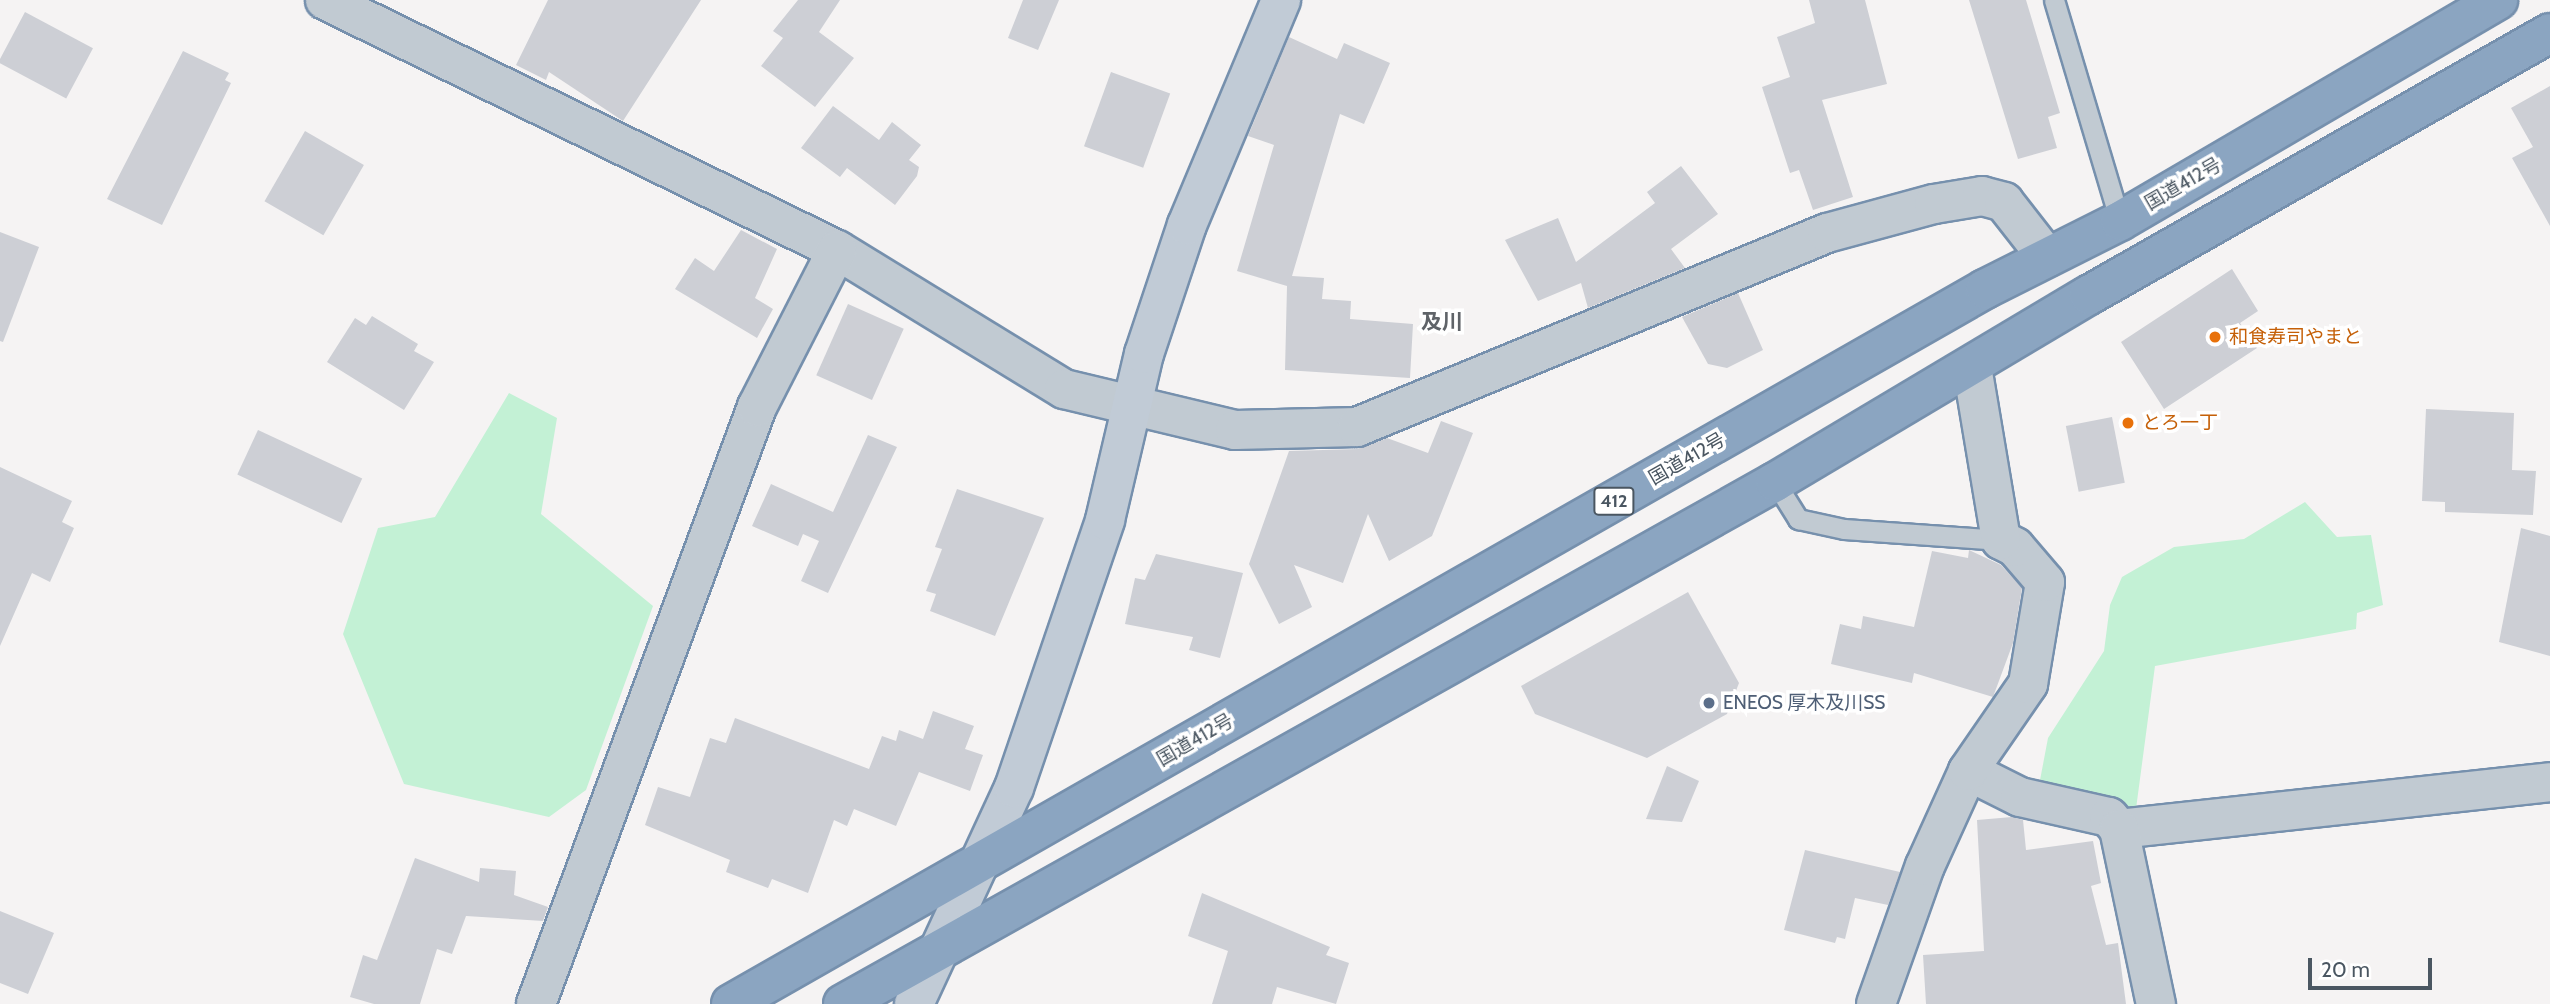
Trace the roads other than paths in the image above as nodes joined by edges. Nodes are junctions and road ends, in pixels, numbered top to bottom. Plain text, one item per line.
1 (325, 0) edge
2 (1281, 0) edge
3 (2054, 0) edge
4 (2498, 0) edge
5 (2550, 33) edge
6 (2120, 221) junction
7 (837, 250) junction
8 (2047, 257) junction
9 (1972, 367) junction
10 (1132, 408) junction
11 (1775, 482) junction
12 (2001, 540) junction
13 (1968, 771) junction
14 (2550, 782) edge
15 (2119, 829) junction
16 (979, 868) junction
17 (933, 957) junction
18 (536, 1004) edge
19 (731, 1004) edge
20 (843, 1004) edge
21 (914, 1004) edge
22 (1876, 1004) edge
23 (2156, 1004) edge

1 - 7 street
2 - 10 street
3 - 6 lane
4 - 6 highway, 国道412号 / 412
5 - 9 highway
6 - 8 highway, 国道412号 / 412
7 - 10 street
7 - 18 street
8 - 10 street
8 - 16 highway, 国道412号 / 412
9 - 11 highway
9 - 12 street
10 - 16 street
11 - 12 lane
11 - 17 highway
12 - 13 street
13 - 15 street
13 - 22 street
14 - 15 street
15 - 23 street
16 - 17 street
16 - 19 highway, 国道412号 / 412
17 - 20 highway
17 - 21 street

